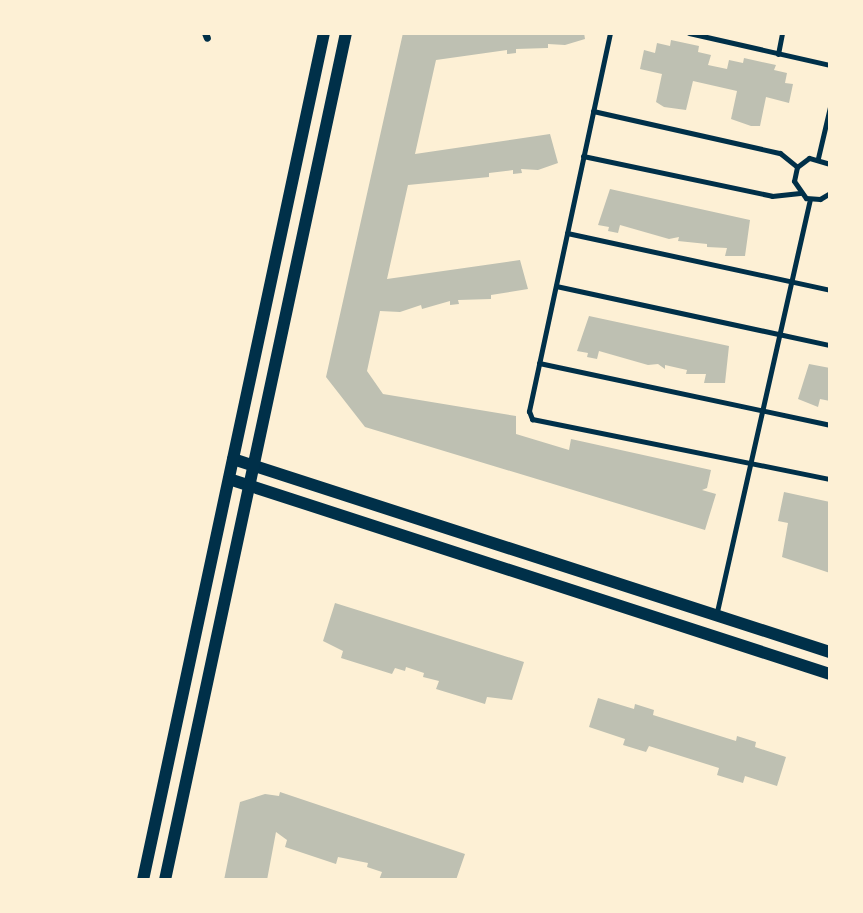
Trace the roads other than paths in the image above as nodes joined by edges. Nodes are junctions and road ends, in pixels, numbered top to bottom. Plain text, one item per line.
1 (324, 33) edge
2 (346, 33) edge
3 (610, 33) edge
4 (689, 33) edge
5 (782, 33) edge
6 (778, 54) junction
7 (830, 65) edge
8 (830, 107) edge
9 (593, 111) junction
10 (583, 156) junction
11 (818, 158) junction
12 (830, 164) edge
13 (797, 167) junction
14 (830, 193) edge
15 (800, 194) junction
16 (810, 199) junction
17 (567, 233) junction
18 (792, 281) junction
19 (556, 286) junction
20 (830, 289) edge
21 (780, 334) junction
22 (830, 345) edge
23 (539, 363) junction
24 (762, 411) junction
25 (830, 425) edge
26 (233, 459) junction
27 (751, 463) junction
28 (254, 465) junction
29 (229, 479) junction
30 (830, 479) edge
31 (249, 486) junction
32 (716, 615) junction
33 (830, 652) edge
34 (830, 674) edge
35 (143, 880) edge
36 (165, 880) edge

1 - 26 street
2 - 28 street
3 - 9 lane
4 - 6 lane
5 - 6 lane
6 - 7 lane
8 - 11 lane
9 - 10 lane
9 - 13 lane
10 - 15 lane
10 - 17 lane
11 - 12 lane
11 - 13 lane
13 - 15 lane
14 - 16 lane
15 - 16 lane
16 - 18 lane
17 - 18 lane
17 - 19 lane
18 - 20 lane
18 - 21 lane
19 - 21 lane
19 - 23 lane
21 - 22 lane
21 - 24 lane
23 - 24 lane
23 - 27 lane
24 - 25 lane
24 - 27 lane
26 - 28 street
26 - 29 street
27 - 30 lane
27 - 32 lane
28 - 31 street
28 - 32 street
29 - 31 street
29 - 35 street
31 - 34 street
31 - 36 street
32 - 33 street

